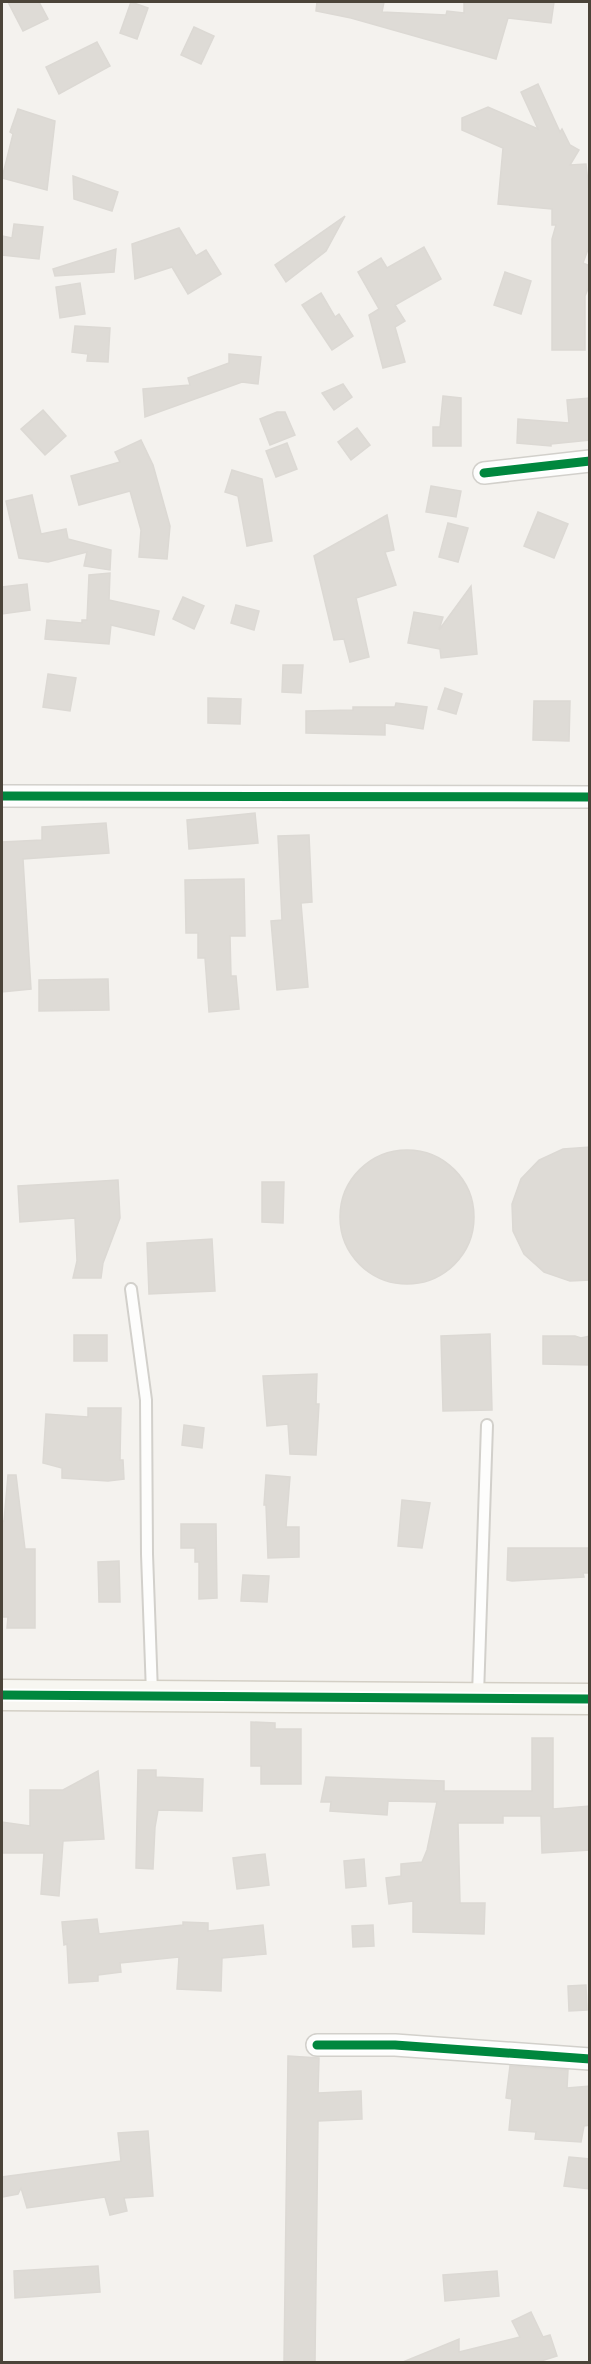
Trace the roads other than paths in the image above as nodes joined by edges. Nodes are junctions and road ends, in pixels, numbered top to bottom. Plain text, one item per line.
1 (590, 460) edge
2 (484, 473) dead end
3 (2, 796) edge
4 (590, 797) edge
5 (131, 1289) dead end
6 (487, 1425) dead end
7 (2, 1695) edge
8 (153, 1696) junction
9 (478, 1699) junction
10 (590, 1699) edge
11 (317, 2045) dead end
12 (590, 2060) edge

1 - 2 street
3 - 4 street
5 - 8 lane
6 - 9 lane
7 - 8 street
8 - 9 street
9 - 10 street
11 - 12 street

